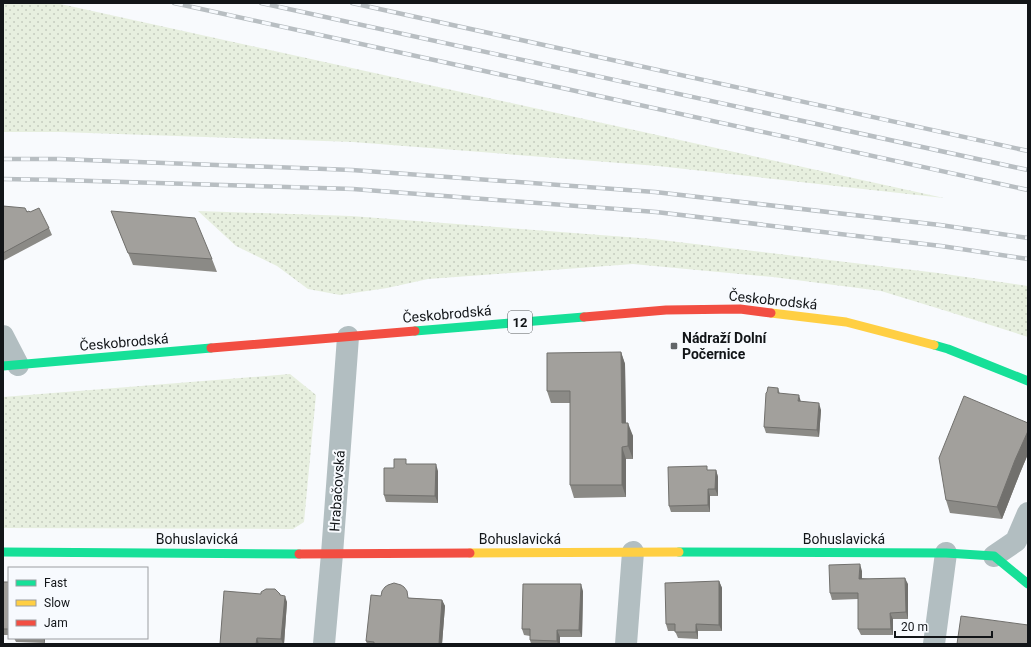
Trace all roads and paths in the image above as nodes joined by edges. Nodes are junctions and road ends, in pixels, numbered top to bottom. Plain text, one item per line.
1 (3, 336) edge
2 (348, 337) junction
3 (10, 366) edge
4 (1028, 381) edge
5 (1028, 513) edge
6 (3, 552) edge
7 (633, 552) junction
8 (946, 553) junction
9 (332, 554) junction
10 (994, 556) junction
11 (1028, 584) edge
12 (324, 644) edge
13 (626, 644) edge
14 (934, 644) edge

1 - 3 street
2 - 3 street, Českobrodská / 12
2 - 4 street, Českobrodská / 12
2 - 9 street, Hrabačovská
5 - 10 street
6 - 9 street, Bohuslavická
7 - 8 street, Bohuslavická
7 - 9 street, Bohuslavická
7 - 13 street
8 - 10 street, Bohuslavická
8 - 14 street
9 - 12 street, Hrabačovská
10 - 11 street

